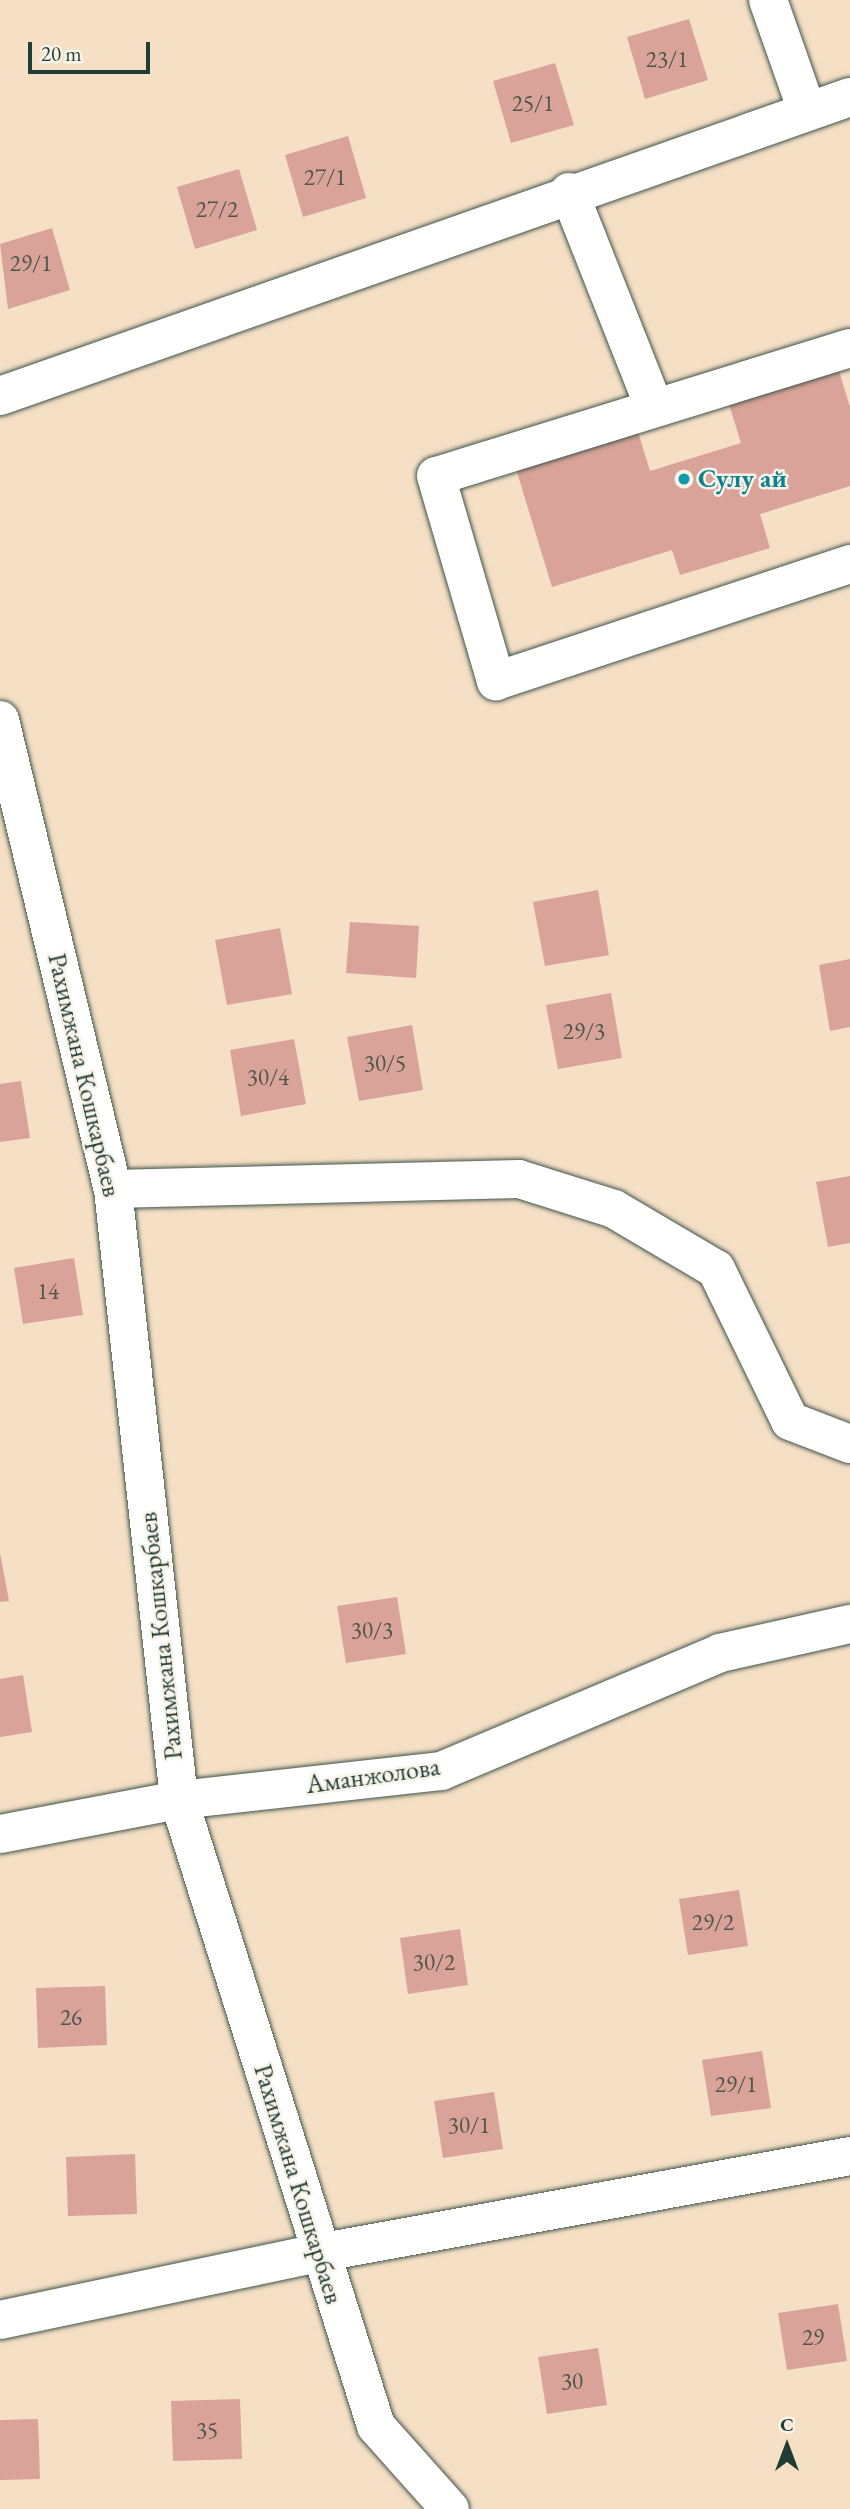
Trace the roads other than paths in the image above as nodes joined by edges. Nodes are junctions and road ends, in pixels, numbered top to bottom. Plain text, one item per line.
1 (768, 0) edge
2 (850, 97) edge
3 (807, 111) junction
4 (569, 192) junction
5 (850, 348) edge
6 (0, 396) edge
7 (653, 404) junction
8 (850, 564) edge
9 (0, 720) edge
10 (113, 1189) junction
11 (850, 1444) edge
12 (850, 1624) edge
13 (179, 1800) junction
14 (0, 1834) edge
15 (850, 2156) edge
16 (318, 2253) junction
17 (0, 2320) edge
18 (450, 2509) edge

1 - 3 street
2 - 3 street
3 - 4 street
4 - 6 street
4 - 7 street
5 - 7 street
7 - 8 street
9 - 10 street, Рахимжана Кошкарбаев
10 - 11 street
10 - 13 street, Рахимжана Кошкарбаев
12 - 13 street, Аманжолова
13 - 14 street, Аманжолова
13 - 16 street, Рахимжана Кошкарбаев
15 - 16 street
16 - 17 street
16 - 18 street, Рахимжана Кошкарбаев

